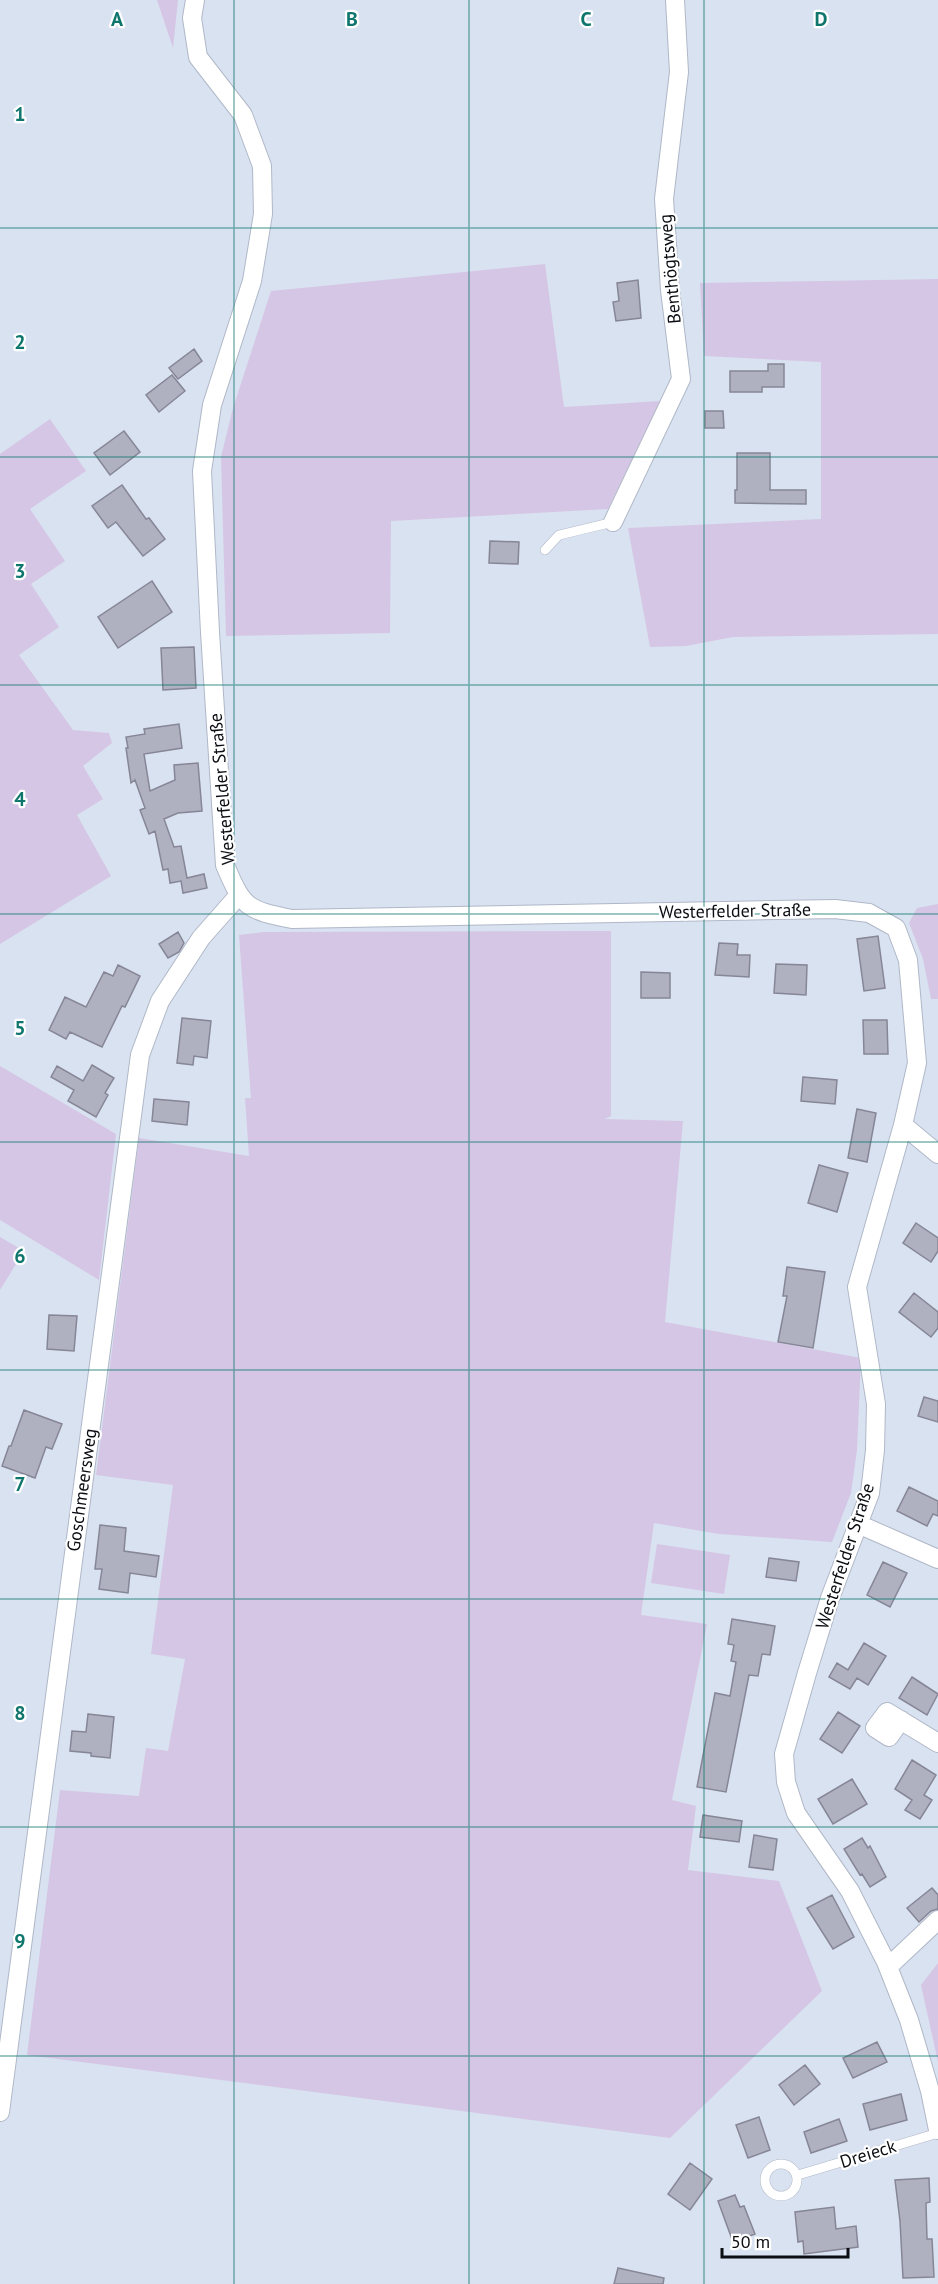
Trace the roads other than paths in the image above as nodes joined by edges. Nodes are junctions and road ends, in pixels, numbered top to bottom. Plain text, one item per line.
1 (195, 0) edge
2 (675, 0) edge
3 (612, 522) joint
4 (545, 550) dead end
5 (238, 896) junction
6 (903, 1125) junction
7 (938, 1154) edge
8 (858, 1524) junction
9 (938, 1559) edge
10 (901, 1720) dead end
11 (938, 1743) edge
12 (938, 1920) edge
13 (888, 1967) junction
14 (0, 2112) edge
15 (938, 2132) edge
16 (798, 2175) dead end

1 - 5 street, Westerfelder Straße
2 - 3 street, Benthögtsweg
3 - 4 lane
5 - 6 street, Westerfelder Straße
5 - 14 street, Goschmeersweg
6 - 7 street
6 - 8 street, Westerfelder Straße
8 - 9 street
8 - 13 street, Westerfelder Straße
10 - 11 street
12 - 13 street
13 - 15 street, Westerfelder Straße
15 - 16 lane, Dreieck

